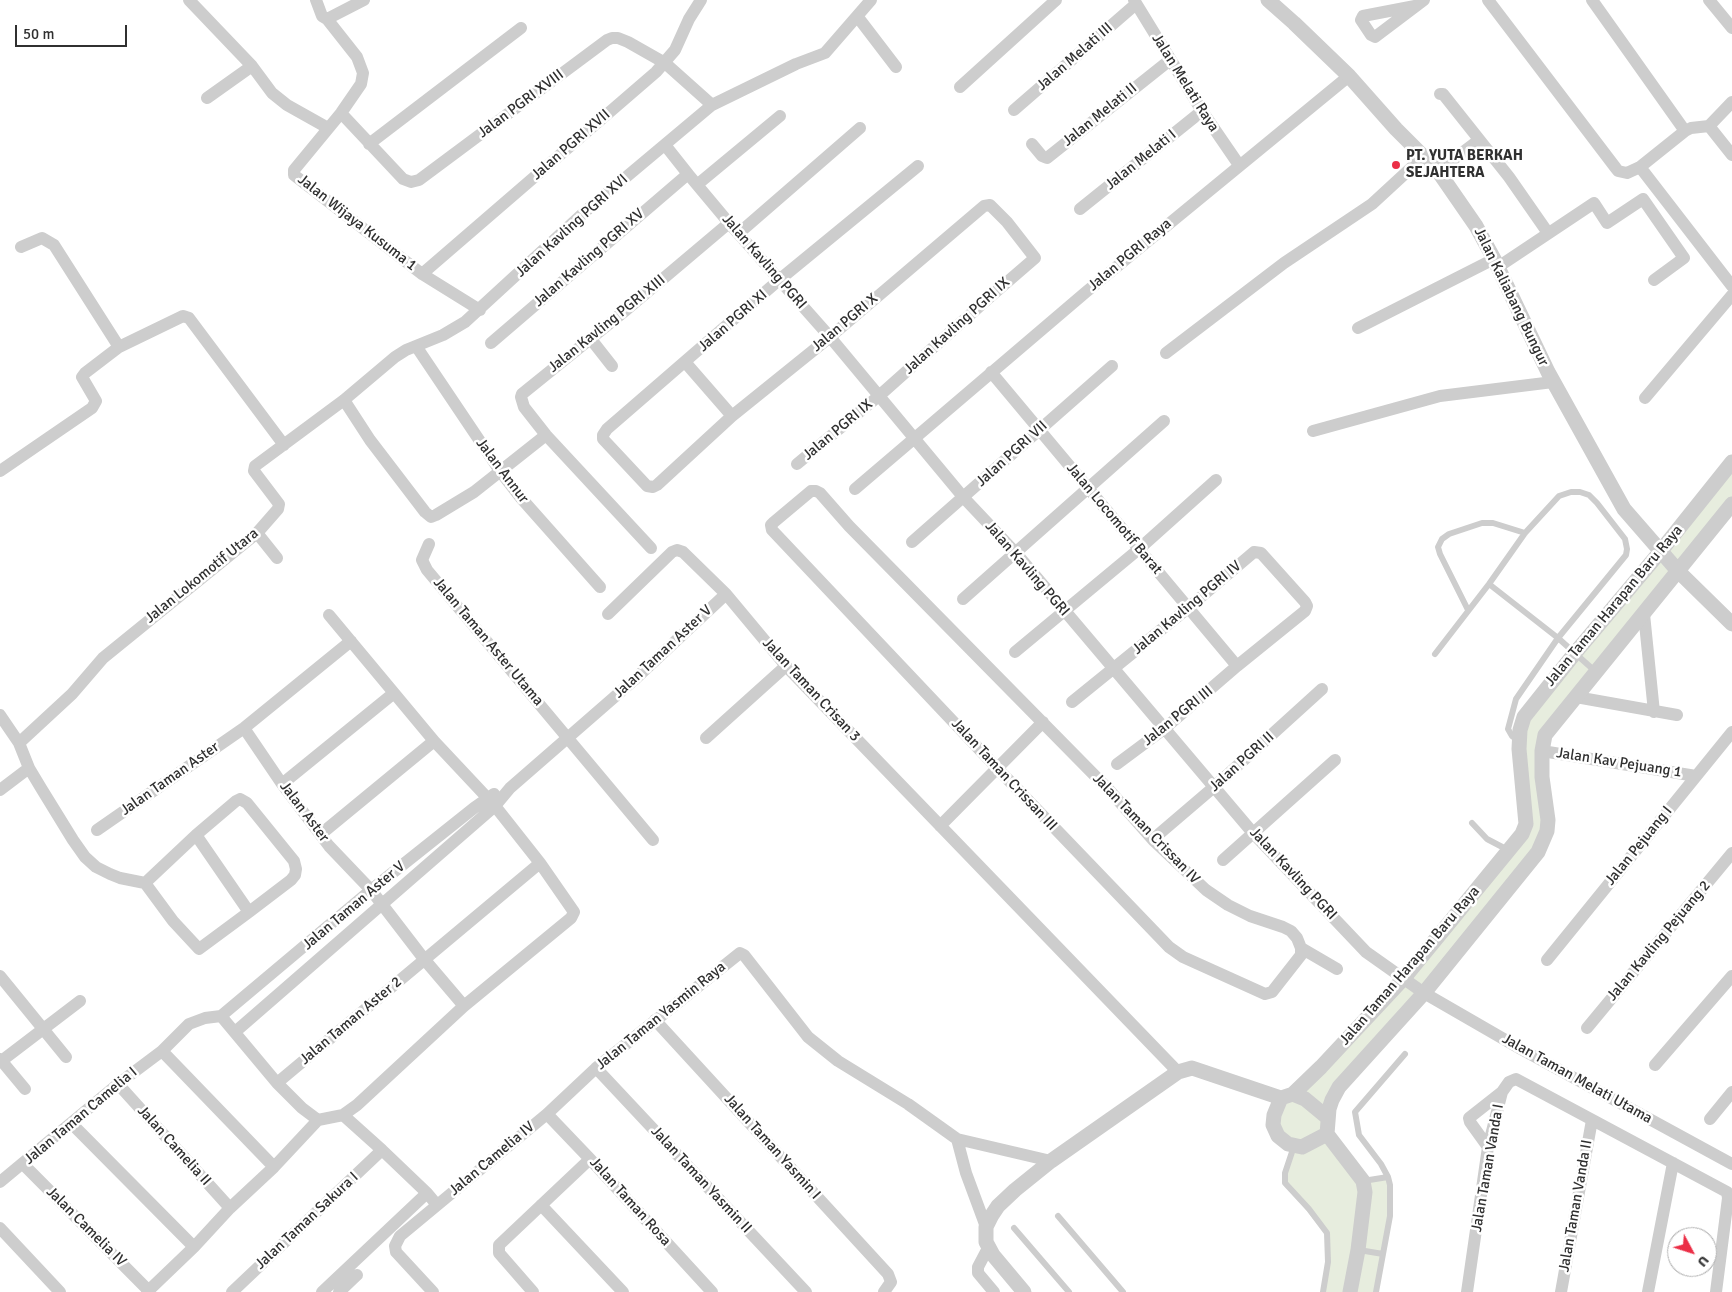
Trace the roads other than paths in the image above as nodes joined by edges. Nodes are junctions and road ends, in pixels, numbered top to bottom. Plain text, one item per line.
1 (189, 0) edge
2 (316, 0) edge
3 (364, 0) edge
4 (701, 0) edge
5 (871, 0) edge
6 (1056, 0) edge
7 (1268, 0) edge
8 (1488, 0) edge
9 (1592, 0) edge
10 (1709, 0) edge
11 (1135, 2) edge
12 (857, 16) junction
13 (327, 19) junction
14 (521, 28) dead end
15 (1732, 28) edge
16 (1170, 60) junction
17 (665, 63) junction
18 (252, 66) junction
19 (896, 67) dead end
20 (1349, 76) junction
21 (960, 87) dead end
22 (1440, 94) dead end
23 (207, 98) dead end
24 (1732, 102) edge
25 (712, 106) junction
26 (1014, 110) dead end
27 (1202, 111) junction
28 (341, 113) junction
29 (780, 116) dead end
30 (1709, 126) junction
31 (328, 128) junction
32 (860, 128) dead end
33 (1685, 131) junction
34 (1480, 140) junction
35 (369, 144) junction
36 (1032, 144) dead end
37 (666, 145) junction
38 (1732, 155) edge
39 (1424, 157) junction
40 (1239, 165) junction
41 (918, 166) dead end
42 (1640, 167) junction
43 (1438, 171) junction
44 (688, 174) junction
45 (698, 184) junction
46 (1080, 209) dead end
47 (729, 223) junction
48 (739, 233) junction
49 (1548, 233) junction
50 (21, 247) dead end
51 (1035, 258) joint
52 (1496, 263) junction
53 (422, 274) junction
54 (779, 280) junction
55 (1654, 280) dead end
56 (1732, 286) edge
57 (1732, 295) edge
58 (480, 310) junction
59 (1358, 328) dead end
60 (830, 337) junction
61 (590, 338) junction
62 (492, 344) dead end
63 (416, 346) junction
64 (119, 348) junction
65 (1166, 353) dead end
66 (685, 362) junction
67 (612, 366) dead end
68 (1112, 366) dead end
69 (991, 372) junction
70 (1553, 382) junction
71 (880, 395) junction
72 (1645, 398) dead end
73 (344, 400) junction
74 (732, 416) junction
75 (1164, 421) dead end
76 (1039, 429) junction
77 (1313, 431) dead end
78 (546, 435) junction
79 (914, 439) junction
80 (284, 445) junction
81 (1732, 462) edge
82 (797, 464) dead end
83 (0, 471) edge
84 (500, 471) junction
85 (1216, 480) dead end
86 (647, 486) joint
87 (855, 489) dead end
88 (1088, 489) junction
89 (816, 491) joint
90 (964, 498) junction
91 (1732, 504) edge
92 (257, 533) junction
93 (1525, 533) junction
94 (912, 542) dead end
95 (429, 544) dead end
96 (651, 548) dead end
97 (1139, 549) junction
98 (1015, 552) junction
99 (1660, 552) junction
100 (1261, 553) joint
101 (277, 558) dead end
102 (1678, 571) junction
103 (1489, 584) junction
104 (600, 587) dead end
105 (726, 594) junction
106 (963, 599) dead end
107 (1188, 608) junction
108 (1064, 610) junction
109 (1468, 610) junction
110 (608, 614) dead end
111 (1644, 614) junction
112 (329, 615) dead end
113 (1732, 624) edge
114 (1558, 638) junction
115 (351, 641) junction
116 (1015, 652) dead end
117 (1575, 653) junction
118 (1435, 654) dead end
119 (786, 666) junction
120 (1237, 666) junction
121 (1114, 668) junction
122 (1596, 672) junction
123 (1322, 689) dead end
124 (394, 693) junction
125 (1576, 697) junction
126 (1072, 702) dead end
127 (1654, 712) junction
128 (0, 715) edge
129 (1677, 715) dead end
130 (1043, 722) junction
131 (244, 728) junction
132 (1164, 729) junction
133 (1732, 732) edge
134 (568, 736) junction
135 (706, 738) dead end
136 (434, 740) junction
137 (1520, 742) junction
138 (19, 743) junction
139 (1542, 751) junction
140 (1334, 760) dead end
141 (1117, 764) dead end
142 (29, 768) junction
143 (997, 768) junction
144 (1696, 776) junction
145 (282, 784) junction
146 (1214, 787) junction
147 (0, 790) edge
148 (492, 801) junction
149 (1472, 823) dead end
150 (940, 826) junction
151 (96, 830) dead end
152 (1253, 833) junction
153 (321, 834) junction
154 (1159, 834) dead end
155 (196, 835) junction
156 (653, 840) dead end
157 (1509, 851) junction
158 (1732, 854) edge
159 (1223, 860) dead end
160 (540, 863) junction
161 (145, 883) junction
162 (371, 890) junction
163 (381, 904) junction
164 (249, 912) junction
165 (1301, 951) junction
166 (424, 959) junction
167 (1547, 960) dead end
168 (1337, 969) dead end
169 (0, 976) edge
170 (1732, 976) edge
171 (1404, 978) junction
172 (1424, 992) junction
173 (80, 1001) dead end
174 (464, 1006) junction
175 (220, 1016) junction
176 (655, 1020) junction
177 (1587, 1028) dead end
178 (44, 1029) junction
179 (235, 1032) junction
180 (162, 1051) junction
181 (1405, 1054) dead end
182 (66, 1057) dead end
183 (1, 1061) edge
184 (1655, 1065) dead end
185 (596, 1068) junction
186 (1178, 1072) junction
187 (277, 1083) junction
188 (118, 1084) junction
189 (25, 1089) dead end
190 (1502, 1092) junction
191 (1732, 1092) edge
192 (1287, 1096) junction
193 (547, 1114) junction
194 (343, 1115) junction
195 (1328, 1118) junction
196 (1710, 1119) dead end
197 (318, 1120) junction
198 (1592, 1120) junction
199 (71, 1123) junction
200 (1327, 1134) junction
201 (957, 1139) junction
202 (1294, 1146) junction
203 (1488, 1147) junction
204 (382, 1150) junction
205 (590, 1158) junction
206 (1052, 1160) junction
207 (1673, 1163) junction
208 (23, 1164) junction
209 (1732, 1164) edge
210 (274, 1168) junction
211 (1388, 1177) junction
212 (1363, 1181) junction
213 (0, 1182) edge
214 (427, 1193) junction
215 (437, 1205) junction
216 (541, 1205) junction
217 (230, 1208) junction
218 (1058, 1216) dead end
219 (986, 1227) junction
220 (0, 1228) edge
221 (1014, 1228) dead end
222 (194, 1247) junction
223 (988, 1248) junction
224 (1358, 1250) junction
225 (1383, 1254) junction
226 (1727, 1254) edge
227 (357, 1275) dead end
228 (246, 1287) edge
229 (148, 1291) edge
230 (60, 1292) edge
231 (232, 1292) edge
232 (322, 1292) edge
233 (340, 1292) edge
234 (433, 1292) edge
235 (532, 1292) edge
236 (623, 1292) edge
237 (712, 1292) edge
238 (806, 1292) edge
239 (884, 1292) edge
240 (994, 1292) edge
241 (1024, 1292) edge
242 (1069, 1292) edge
243 (1124, 1292) edge
244 (1323, 1292) edge
245 (1350, 1292) edge
246 (1376, 1292) edge
247 (1467, 1292) edge
248 (1561, 1292) edge
249 (1648, 1292) edge
250 (1716, 1292) edge

1 - 18 street
2 - 13 street, Jalan Wijaya Kusuma 1
3 - 13 street
4 - 17 street, Jalan PGRI XVII
5 - 12 street, Jalan Kavling PGRI XVI
6 - 21 street
7 - 20 street, Jalan Kaliabang Bungur
8 - 42 street
9 - 33 street
10 - 15 street
11 - 16 street, Jalan Melati Raya
11 - 26 street, Jalan Melati III
12 - 19 street
12 - 25 street, Jalan Kavling PGRI XVI
13 - 28 street, Jalan Wijaya Kusuma 1
14 - 35 street
16 - 27 street, Jalan Melati Raya
16 - 36 street, Jalan Melati II
17 - 25 street, Jalan PGRI XVIII
17 - 35 street, Jalan PGRI XVIII
17 - 53 street, Jalan PGRI XVII
18 - 23 street
18 - 31 street
20 - 39 street, Jalan Kaliabang Bungur
20 - 40 street, Jalan PGRI Raya
22 - 34 street
24 - 30 street
25 - 37 street, Jalan Kavling PGRI XVI
27 - 40 street, Jalan Melati Raya
27 - 46 street, Jalan Melati I
28 - 31 street, Jalan Wijaya Kusuma 1
28 - 35 street, Jalan PGRI XVIII
29 - 45 street
30 - 33 street
30 - 38 street
31 - 53 street, Jalan Wijaya Kusuma 1
32 - 48 street
33 - 42 street
34 - 43 street
34 - 49 street
37 - 44 street, Jalan Kavling PGRI
37 - 58 street, Jalan Kavling PGRI XVI
39 - 43 street, Jalan Kaliabang Bungur
39 - 65 street
40 - 69 street, Jalan PGRI Raya
41 - 54 street, Jalan PGRI XI
42 - 56 street
43 - 52 street, Jalan Kaliabang Bungur
44 - 45 street, Jalan Kavling PGRI
44 - 62 street, Jalan Kavling PGRI XV
45 - 47 street, Jalan Kavling PGRI
47 - 48 street, Jalan Kavling PGRI
47 - 61 street, Jalan Kavling PGRI XIII
48 - 54 street, Jalan Kavling PGRI
49 - 52 street
49 - 55 street
50 - 64 street
51 - 60 street, Jalan PGRI X
51 - 71 street, Jalan Kavling PGRI IX
52 - 59 street
52 - 70 street, Jalan Kaliabang Bungur
53 - 58 street, Jalan Wijaya Kusuma 1
54 - 60 street, Jalan Kavling PGRI
54 - 66 street, Jalan PGRI XI
57 - 72 street
58 - 63 street, Jalan Lokomotif Utara
60 - 71 street, Jalan Kavling PGRI
60 - 74 street, Jalan PGRI X
61 - 67 street
61 - 78 street, Jalan Kavling PGRI XIII
63 - 73 street, Jalan Lokomotif Utara
63 - 84 street, Jalan Annur
64 - 80 street
64 - 83 street
66 - 74 street
66 - 86 street, Jalan PGRI XI
68 - 76 street, Jalan PGRI VII
69 - 76 street, Jalan Locomotif Barat
69 - 79 street, Jalan PGRI Raya
70 - 77 street
70 - 99 street, Jalan Kaliabang Bungur
71 - 79 street, Jalan Kavling PGRI
71 - 82 street, Jalan PGRI IX
73 - 80 street, Jalan Lokomotif Utara
73 - 84 street
74 - 86 street, Jalan PGRI X
75 - 88 street
76 - 88 street, Jalan Locomotif Barat
76 - 90 street, Jalan PGRI VII
78 - 84 street
78 - 96 street
79 - 87 street, Jalan PGRI Raya
79 - 90 street, Jalan Kavling PGRI
80 - 92 street, Jalan Lokomotif Utara
81 - 99 street, Jalan Taman Harapan Baru Raya
84 - 104 street, Jalan Annur
85 - 97 street
88 - 97 street, Jalan Locomotif Barat
88 - 98 street
89 - 130 street, Jalan Taman Crissan IV
89 - 143 street, Jalan Taman Crissan III
90 - 94 street, Jalan PGRI VII
90 - 98 street, Jalan Kavling PGRI
91 - 102 street, Jalan Taman Harapan Baru Raya
92 - 101 street
92 - 138 street, Jalan Lokomotif Utara
93 - 103 lane
93 - 109 lane
93 - 114 lane
95 - 134 street, Jalan Taman Aster Utama
97 - 107 street, Jalan Locomotif Barat
97 - 108 street
98 - 106 street
98 - 108 street, Jalan Kavling PGRI
99 - 102 street, Jalan Kaliabang Bungur
99 - 117 street, Jalan Taman Harapan Baru Raya
100 - 107 street, Jalan Kavling PGRI IV
100 - 120 street, Jalan PGRI III
102 - 111 street, Jalan Taman Harapan Baru Raya
102 - 113 street, Jalan Kaliabang Bungur
103 - 109 lane
103 - 114 lane
105 - 110 street, Jalan Taman Crisan 3
105 - 119 street, Jalan Taman Crisan 3
105 - 134 street, Jalan Taman Aster V
107 - 120 street, Jalan Locomotif Barat
107 - 121 street, Jalan Kavling PGRI IV
108 - 116 street
108 - 121 street, Jalan Kavling PGRI
109 - 118 lane
111 - 122 street, Jalan Taman Harapan Baru Raya
111 - 127 street
112 - 115 street
114 - 117 lane
114 - 137 lane
115 - 124 street
115 - 131 street
117 - 122 lane
117 - 137 street, Jalan Taman Harapan Baru Raya
119 - 135 street
119 - 150 street, Jalan Taman Crisan 3
120 - 132 street, Jalan PGRI III
121 - 126 street, Jalan Kavling PGRI IV
121 - 132 street, Jalan Kavling PGRI
122 - 125 street, Jalan Taman Harapan Baru Raya
123 - 146 street, Jalan PGRI II
124 - 136 street
124 - 145 street
125 - 127 street
125 - 139 street, Jalan Taman Harapan Baru Raya
127 - 129 street
128 - 138 street
130 - 143 street
130 - 165 street, Jalan Taman Crissan IV
131 - 145 street, Jalan Aster
131 - 151 street, Jalan Taman Aster
132 - 141 street, Jalan PGRI III
132 - 146 street, Jalan Kavling PGRI
133 - 144 street, Jalan Pejuang I
134 - 148 street, Jalan Taman Aster V
134 - 156 street
136 - 148 street
136 - 153 street
137 - 157 street, Jalan Taman Harapan Baru Raya
138 - 142 street
139 - 144 street, Jalan Kav Pejuang 1
139 - 172 street, Jalan Taman Harapan Baru Raya
140 - 152 street
142 - 147 street
142 - 161 street
143 - 150 street
143 - 165 street, Jalan Taman Crissan III
144 - 167 street, Jalan Pejuang I
145 - 153 street, Jalan Aster
146 - 152 street, Jalan Kavling PGRI
146 - 154 street, Jalan PGRI II
148 - 160 street
148 - 162 street, Jalan Taman Aster V
148 - 163 street, Jalan Taman Aster V
149 - 157 lane
150 - 186 street, Jalan Taman Crisan 3
152 - 159 street
152 - 171 street, Jalan Kavling PGRI
153 - 162 street, Jalan Aster
155 - 161 street
155 - 164 street
155 - 164 street
157 - 171 street, Jalan Taman Harapan Baru Raya
158 - 177 street, Jalan Kavling Pejuang 2
160 - 166 street
160 - 174 street
161 - 164 street
162 - 163 street, Jalan Aster
162 - 175 street, Jalan Taman Aster V
163 - 166 street
163 - 179 street, Jalan Taman Aster V
165 - 168 street
166 - 174 street
166 - 187 street, Jalan Taman Aster 2
169 - 178 street
170 - 184 street
171 - 172 street, Jalan Kavling PGRI
171 - 192 street, Jalan Taman Harapan Baru Raya
172 - 195 street, Jalan Taman Harapan Baru Raya
172 - 209 street, Jalan Taman Melati Utama
173 - 178 street
174 - 194 street
175 - 179 street
175 - 180 street, Jalan Taman Camelia I
176 - 185 street, Jalan Taman Yasmin Raya
176 - 201 street, Jalan Taman Yasmin Raya
176 - 239 street, Jalan Taman Yasmin I
178 - 182 street
178 - 183 street
179 - 187 street
180 - 188 street, Jalan Taman Camelia I
180 - 210 street
181 - 211 lane
183 - 189 street
185 - 193 street, Jalan Taman Yasmin Raya
185 - 238 street, Jalan Taman Yasmin II
186 - 192 street
186 - 206 street
187 - 197 street
188 - 199 street, Jalan Taman Camelia I
188 - 217 street, Jalan Camelia II
190 - 198 street, Jalan Taman Vanda I
190 - 203 street, Jalan Taman Vanda I
190 - 203 street
191 - 196 street
192 - 195 street
192 - 202 street
193 - 205 street, Jalan Taman Rosa
193 - 215 street, Jalan Camelia IV
194 - 197 street
194 - 204 street, Jalan Camelia IV
195 - 200 street, Jalan Taman Harapan Baru Raya
197 - 210 street
198 - 207 street, Jalan Taman Vanda I
198 - 248 street, Jalan Taman Vanda II
199 - 208 street, Jalan Taman Camelia I
199 - 222 street
200 - 202 street
200 - 212 street
201 - 206 street, Jalan Taman Yasmin Raya
201 - 219 street
202 - 244 lane
203 - 247 street, Jalan Taman Vanda I
204 - 214 street, Jalan Camelia IV
204 - 228 street, Jalan Taman Sakura I
205 - 216 street
205 - 237 street, Jalan Taman Rosa
206 - 219 street
207 - 226 street, Jalan Taman Vanda I
207 - 249 street
208 - 213 street, Jalan Taman Camelia I
208 - 229 street, Jalan Camelia IV
210 - 217 street
211 - 212 lane
211 - 225 lane
212 - 224 street
214 - 215 street, Jalan Camelia IV
214 - 232 street
215 - 234 street, Jalan Camelia IV
216 - 235 street
216 - 236 street
217 - 222 street
218 - 243 lane
219 - 223 street
220 - 230 street
221 - 242 lane
222 - 229 street
223 - 240 street
223 - 241 street
224 - 225 lane
224 - 245 street
225 - 246 lane
226 - 250 street
227 - 233 street
228 - 231 street, Jalan Taman Sakura I

